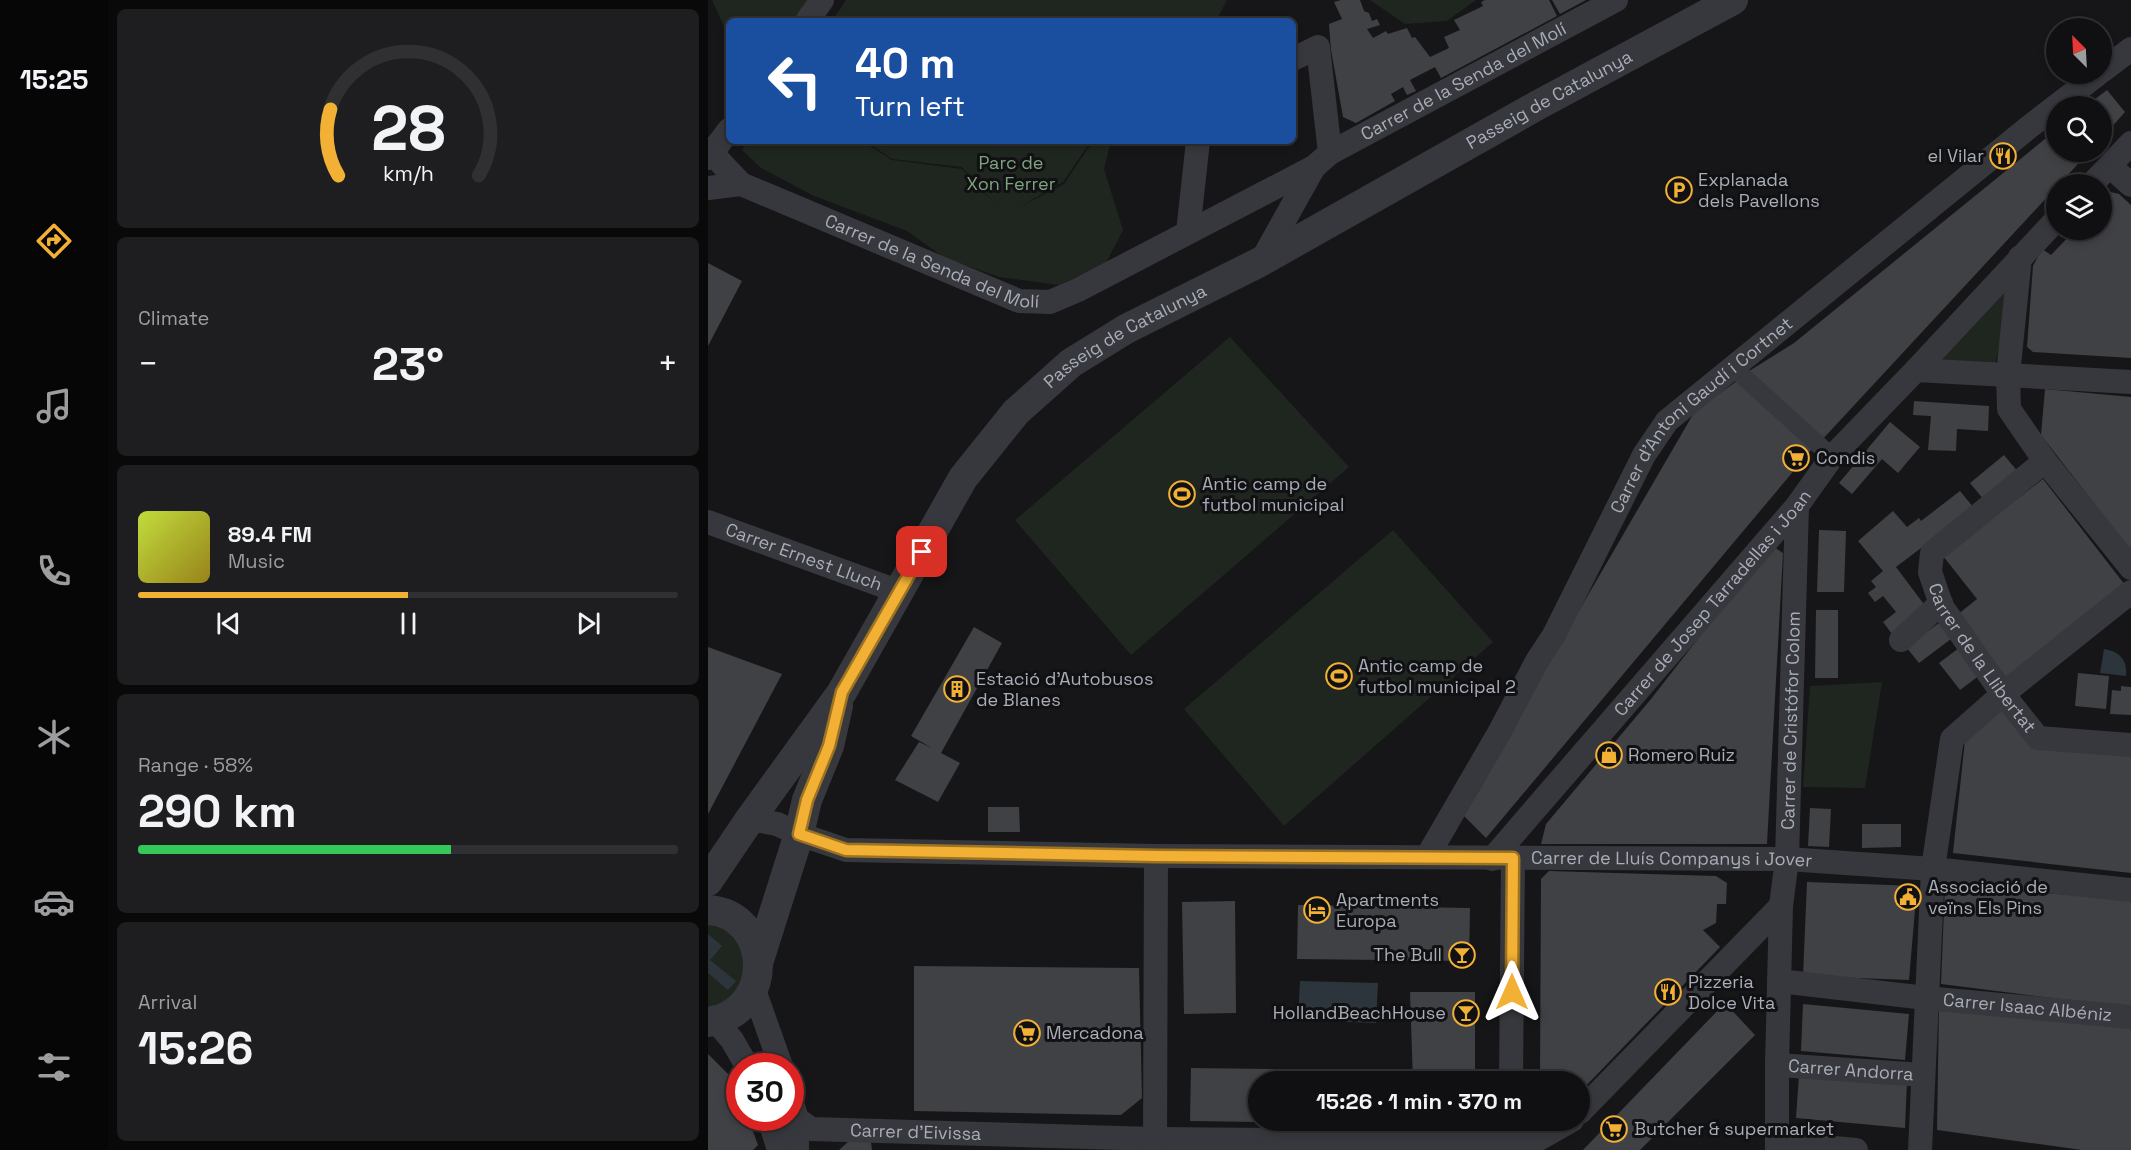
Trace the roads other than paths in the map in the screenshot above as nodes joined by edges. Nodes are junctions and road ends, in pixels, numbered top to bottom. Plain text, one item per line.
1 (822, 0) edge
2 (1616, 0) edge
3 (1733, 0) edge
4 (809, 18) edge
5 (2131, 49) edge
6 (1296, 57) edge
7 (2112, 63) edge
8 (2085, 84) edge
9 (726, 133) edge
10 (2131, 143) edge
11 (1198, 144) edge
12 (709, 153) edge
13 (1322, 160) junction
14 (2110, 166) junction
15 (2102, 174) edge
16 (741, 184) junction
17 (2131, 186) edge
18 (708, 188) edge
19 (2046, 230) edge
20 (1188, 232) junction
21 (2020, 257) junction
22 (1262, 260) junction
23 (1734, 368) junction
24 (1916, 370) junction
25 (2008, 375) junction
26 (2131, 382) edge
27 (1832, 457) junction
28 (2045, 461) junction
29 (1797, 506) junction
30 (708, 522) edge
31 (2131, 568) edge
32 (900, 592) junction
33 (2131, 592) edge
34 (1941, 603) junction
35 (1901, 640) dead end
36 (842, 692) junction
37 (2003, 694) junction
38 (2131, 744) edge
39 (750, 819) junction
40 (799, 834) junction
41 (1156, 856) junction
42 (1427, 857) junction
43 (1503, 858) junction
44 (1787, 859) junction
45 (1933, 869) junction
46 (708, 881) edge
47 (2131, 890) edge
48 (1781, 906) junction
49 (708, 910) edge
50 (759, 960) junction
51 (1779, 981) junction
52 (754, 990) junction
53 (1926, 998) junction
54 (2131, 1017) edge
55 (712, 1022) edge
56 (740, 1053) edge
57 (776, 1053) edge
58 (1777, 1065) junction
59 (1512, 1071) edge
60 (1923, 1075) junction
61 (1590, 1102) edge
62 (804, 1120) edge
63 (773, 1131) edge
64 (796, 1131) edge
65 (1553, 1131) edge
66 (1511, 1138) edge
67 (1155, 1144) edge
68 (1778, 1147) edge
69 (779, 1150) edge
70 (797, 1150) edge
71 (1856, 1150) edge
72 (1920, 1150) edge

1 - 4 street
2 - 13 street, Carrer de la Senda del Molí
3 - 22 street, Passeig de Catalunya
5 - 7 street
6 - 13 street
8 - 23 street, Carrer d'Antoni Gaudí i Cortnet
9 - 12 street
10 - 14 street
11 - 20 street
12 - 16 street, Carrer de la Senda del Molí
13 - 20 street, Carrer de la Senda del Molí
13 - 22 street
14 - 15 street
14 - 17 street
16 - 18 street, Carrer de la Senda del Molí
16 - 20 street, Carrer de la Senda del Molí
19 - 21 street, Carrer de Josep Tarradellas i Joan
21 - 24 street, Carrer de Josep Tarradellas i Joan
21 - 25 street
22 - 32 street, Passeig de Catalunya
23 - 27 street
23 - 42 street, Carrer d'Antoni Gaudí i Cortnet
24 - 25 street
24 - 27 street, Carrer de Josep Tarradellas i Joan
25 - 26 street
25 - 28 street
27 - 29 street, Carrer de Josep Tarradellas i Joan
28 - 31 street
28 - 34 street, Carrer de la Llibertat
29 - 43 street, Carrer de Josep Tarradellas i Joan
29 - 44 street, Carrer de Cristófor Colom
30 - 32 street, Carrer Ernest Lluch
32 - 36 street, Passeig de Catalunya
33 - 37 street
34 - 35 street
34 - 37 street, Carrer de la Llibertat
36 - 39 street, Passeig de Catalunya
36 - 40 street
37 - 38 street, Carrer de la Llibertat
37 - 45 street
39 - 40 street, Carrer de Lluís Companys i Jover
39 - 46 street, Passeig de Catalunya
40 - 41 street, Carrer de Lluís Companys i Jover
40 - 50 street
41 - 42 street, Carrer de Lluís Companys i Jover
41 - 67 street
42 - 43 street, Carrer de Lluís Companys i Jover
43 - 44 street, Carrer de Lluís Companys i Jover
43 - 59 street
44 - 45 street, Carrer de Lluís Companys i Jover
44 - 48 street, Carrer de Cristófor Colom
45 - 47 street, Carrer de Lluís Companys i Jover
45 - 53 street
48 - 51 street, Carrer de Cristófor Colom
48 - 61 street
49 - 50 street
50 - 52 street
51 - 53 street, Carrer Isaac Albéniz
51 - 58 street, Carrer de Cristófor Colom
52 - 55 street
52 - 57 street
53 - 54 street, Carrer Isaac Albéniz
53 - 60 street
55 - 56 street
58 - 60 street, Carrer Andorra
58 - 68 street, Carrer de Cristófor Colom
60 - 72 street
62 - 67 street, Carrer d'Eivissa
63 - 69 street
64 - 70 street
65 - 66 street, Carrer d'Eivissa
66 - 67 street, Carrer d'Eivissa
68 - 71 street

